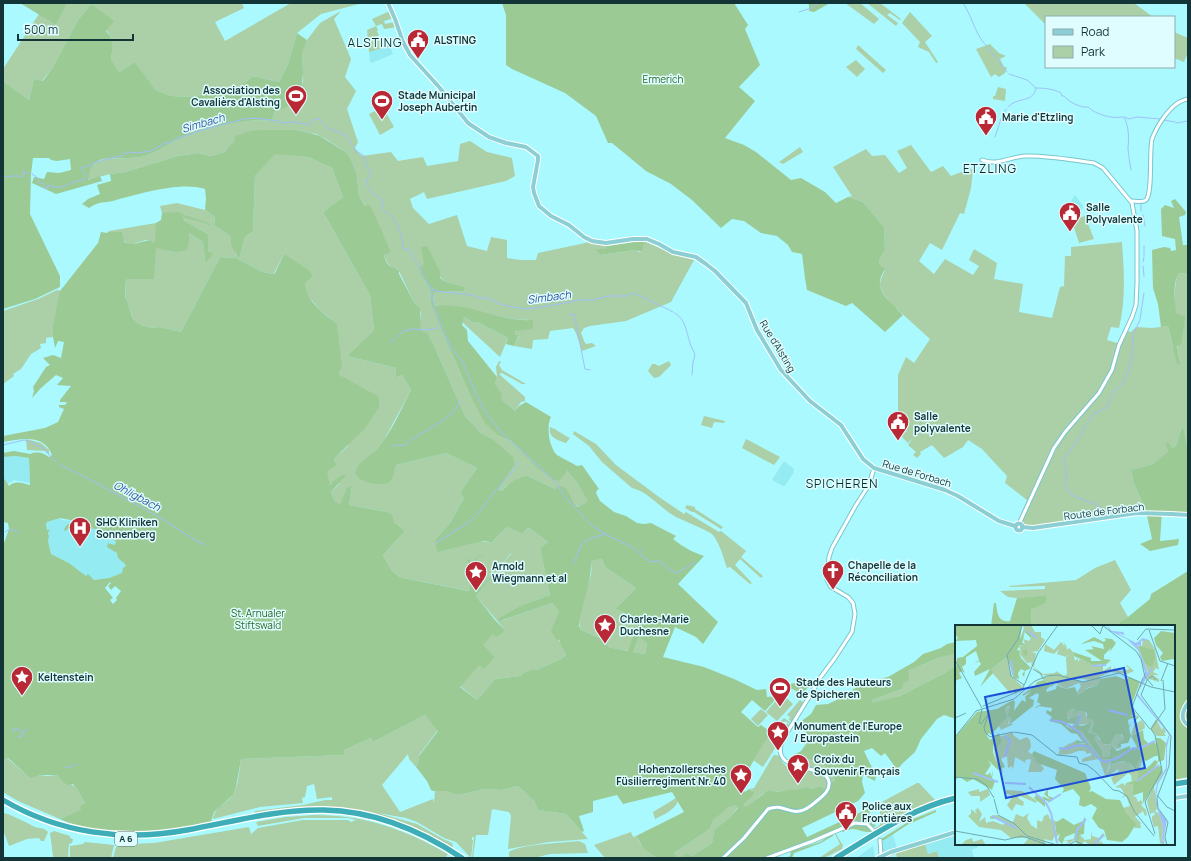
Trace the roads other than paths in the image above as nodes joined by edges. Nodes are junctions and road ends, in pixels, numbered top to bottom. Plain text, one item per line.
1 (388, 3) edge
2 (1188, 99) edge
3 (982, 160) dead end
4 (1131, 201) junction
5 (857, 450) joint
6 (874, 468) junction
7 (1188, 515) edge
8 (1019, 526) junction
9 (1188, 703) edge
10 (1188, 725) edge
11 (1188, 781) edge
12 (1175, 783) edge
13 (1188, 796) edge
14 (1175, 798) edge
15 (955, 799) edge
16 (6, 803) edge
17 (942, 803) junction
18 (259, 817) junction
19 (874, 831) dead end
20 (955, 831) edge
21 (880, 840) dead end
22 (880, 857) edge
23 (456, 858) edge
24 (462, 858) edge
25 (724, 858) edge
26 (767, 858) edge
27 (836, 858) edge
28 (844, 858) edge

1 - 5 main road, Rue d'Alsting
2 - 4 street
3 - 4 street
4 - 8 street
5 - 6 main road, Rue de Forbach
6 - 8 main road, Rue de Forbach
6 - 25 street
7 - 8 main road, Route de Forbach
9 - 10 main road
11 - 12 highway
13 - 14 main road
15 - 17 highway
16 - 18 highway, A 6
17 - 27 highway
17 - 28 highway
18 - 23 highway, A 6
18 - 24 highway, A 6
19 - 26 street
20 - 22 main road
21 - 22 street

